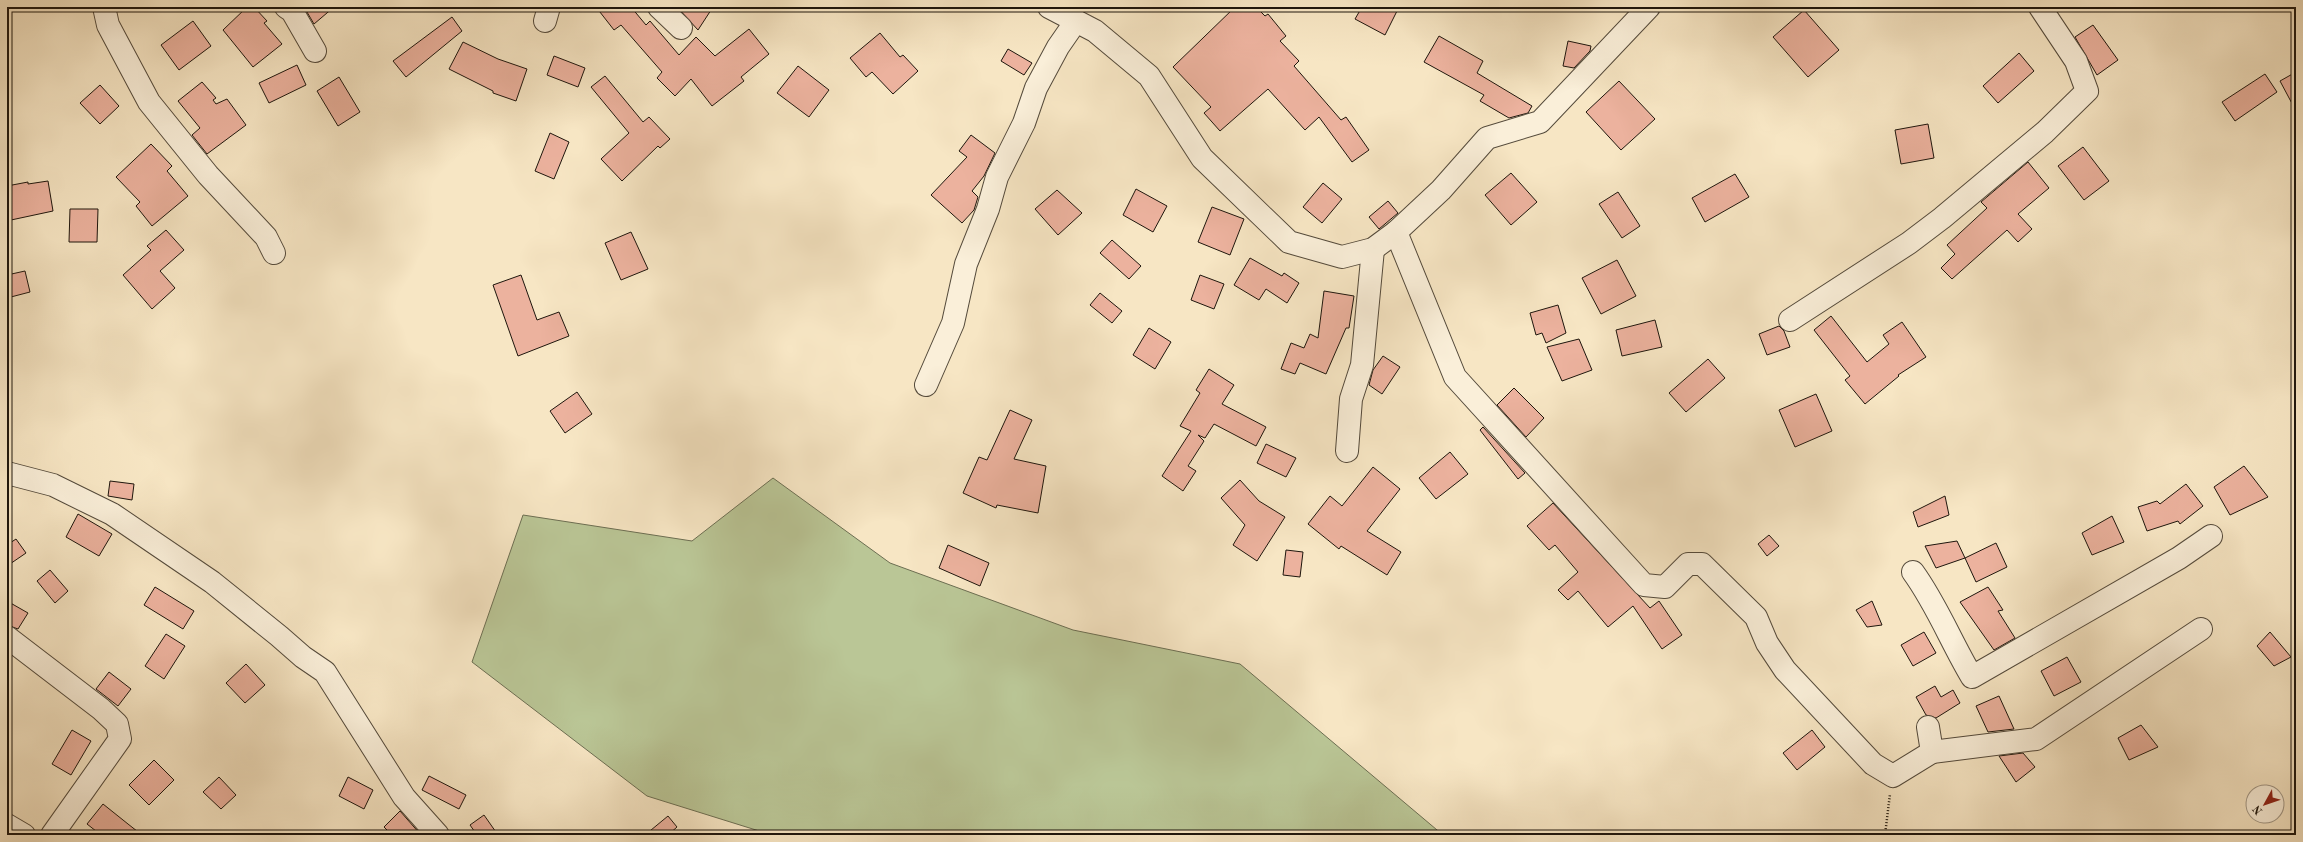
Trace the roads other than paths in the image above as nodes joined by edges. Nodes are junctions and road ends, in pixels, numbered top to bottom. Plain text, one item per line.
1 (104, 7) edge
2 (286, 7) edge
3 (659, 7) edge
4 (1049, 7) edge
5 (1649, 7) edge
6 (2040, 7) edge
7 (1076, 21) junction
8 (681, 28) dead end
9 (315, 51) dead end
10 (1396, 232) junction
11 (1374, 249) junction
12 (274, 252) dead end
13 (1790, 320) dead end
14 (926, 385) dead end
15 (1347, 451) dead end
16 (7, 473) edge
17 (2211, 536) dead end
18 (1913, 572) dead end
19 (2201, 629) dead end
20 (7, 637) edge
21 (1928, 727) dead end
22 (1932, 752) junction
23 (7, 825) edge
24 (24, 835) edge
25 (52, 835) edge
26 (438, 835) edge

1 - 12 street
2 - 9 street
3 - 8 street
4 - 7 street
5 - 10 street
6 - 13 street
7 - 11 street
7 - 14 street
10 - 11 street
10 - 22 street
11 - 15 street
16 - 26 street
17 - 18 street
19 - 22 street
20 - 25 street
21 - 22 street
23 - 24 street

